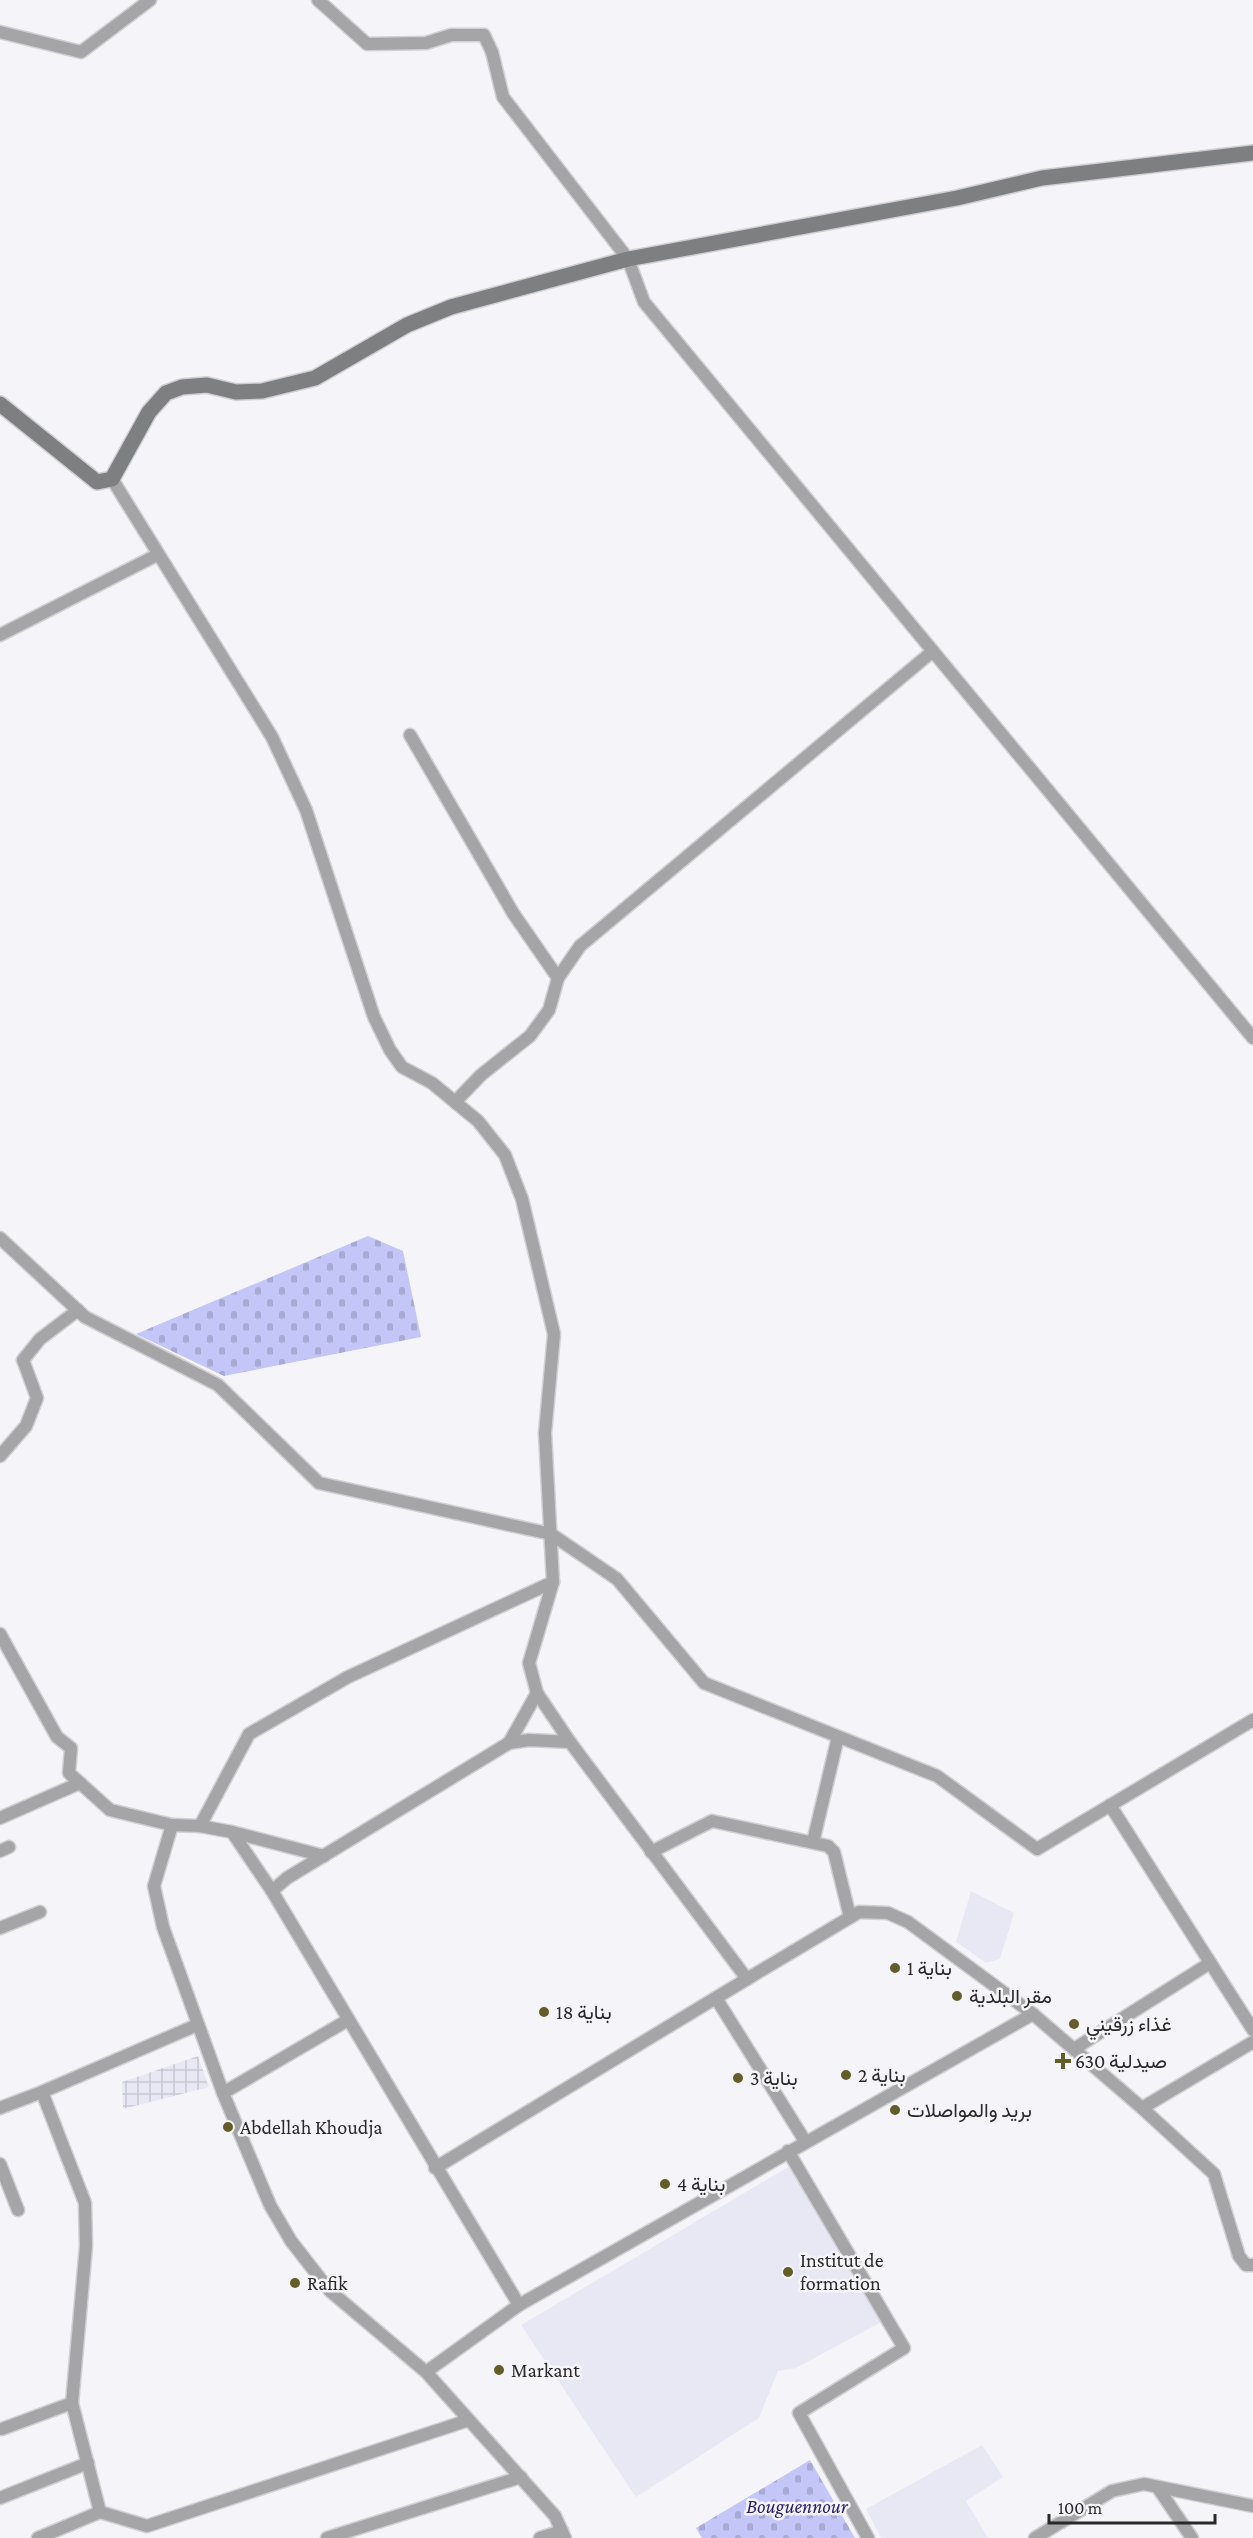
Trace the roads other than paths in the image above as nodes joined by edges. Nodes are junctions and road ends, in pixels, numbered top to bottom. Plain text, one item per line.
1 (150, 0) edge
2 (318, 0) edge
3 (0, 32) edge
4 (1253, 153) edge
5 (628, 259) junction
6 (0, 404) edge
7 (112, 479) junction
8 (157, 555) junction
9 (0, 635) edge
10 (933, 651) junction
11 (410, 735) dead end
12 (558, 978) junction
13 (1253, 1038) edge
14 (455, 1102) junction
15 (0, 1238) edge
16 (78, 1310) junction
17 (0, 1456) edge
18 (551, 1534) junction
19 (554, 1582) junction
20 (0, 1634) edge
21 (537, 1693) junction
22 (1253, 1720) edge
23 (838, 1737) junction
24 (570, 1742) junction
25 (508, 1743) junction
26 (80, 1783) junction
27 (1110, 1806) junction
28 (0, 1818) edge
29 (171, 1825) junction
30 (200, 1826) junction
31 (232, 1832) junction
32 (813, 1842) junction
33 (651, 1852) junction
34 (324, 1856) junction
35 (272, 1891) junction
36 (40, 1912) dead end
37 (850, 1917) junction
38 (0, 1928) edge
39 (1210, 1963) junction
40 (747, 1979) junction
41 (716, 1998) junction
42 (1033, 2014) junction
43 (348, 2020) junction
44 (197, 2025) junction
45 (1253, 2030) edge
46 (1253, 2042) edge
47 (1074, 2049) junction
48 (42, 2092) junction
49 (222, 2093) junction
50 (0, 2108) edge
51 (1142, 2108) junction
52 (805, 2141) junction
53 (788, 2151) junction
54 (0, 2164) edge
55 (435, 2168) junction
56 (18, 2210) dead end
57 (1253, 2265) edge
58 (519, 2305) junction
59 (426, 2372) junction
60 (72, 2403) junction
61 (469, 2420) junction
62 (2, 2429) dead end
63 (87, 2463) junction
64 (521, 2477) junction
65 (1158, 2488) junction
66 (0, 2498) edge
67 (1253, 2506) edge
68 (100, 2512) junction
69 (563, 2534) edge
70 (38, 2538) edge
71 (327, 2538) edge
72 (540, 2538) edge
73 (868, 2538) edge
74 (1035, 2538) edge
75 (1192, 2538) edge

1 - 3 street
2 - 5 street
4 - 5 street
5 - 7 street
5 - 10 street
6 - 7 street
7 - 8 street
8 - 9 street
8 - 14 street
10 - 12 street
10 - 13 street
11 - 12 street
12 - 14 street
14 - 18 street
15 - 16 street
16 - 17 street
16 - 18 street
18 - 19 street
18 - 23 street
19 - 21 street
19 - 30 street
20 - 26 street
21 - 24 street
21 - 25 street
22 - 27 street
23 - 27 street
23 - 32 street
24 - 25 street
24 - 33 street
25 - 34 street
26 - 28 street
26 - 29 street
27 - 39 street
29 - 30 street
29 - 44 street
30 - 31 street
31 - 34 street
31 - 35 street
32 - 33 street
32 - 37 street
33 - 40 street
34 - 35 street
35 - 43 street
36 - 38 street
37 - 40 street
37 - 42 street
39 - 45 street
39 - 47 street
40 - 41 street
41 - 52 street
41 - 55 street
42 - 47 street
42 - 52 street
43 - 49 street
43 - 55 street
44 - 48 street
44 - 49 street
46 - 51 street
47 - 51 street
48 - 50 street
48 - 60 street
49 - 59 street
51 - 57 street
52 - 53 street
53 - 58 street
53 - 73 street
54 - 56 street
55 - 58 street
58 - 59 street
59 - 61 street
60 - 62 street
60 - 63 street
61 - 64 street
61 - 68 street
63 - 66 street
63 - 68 street
64 - 69 street
64 - 71 street
65 - 67 street
65 - 74 street
65 - 75 street
68 - 70 street
69 - 72 street

